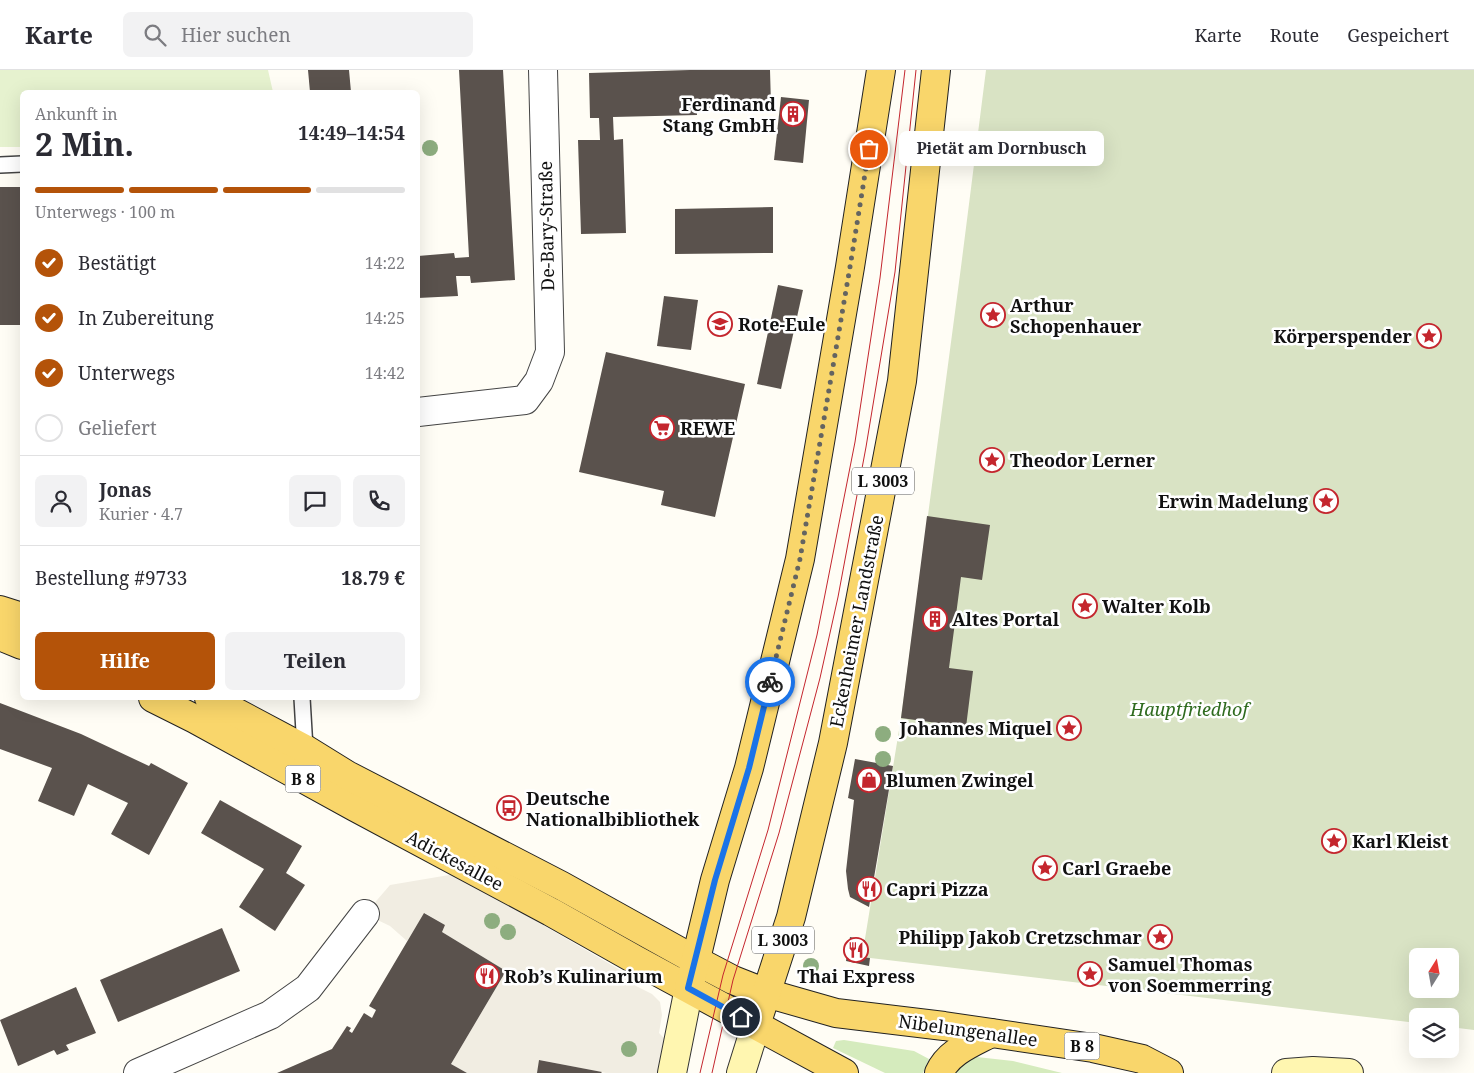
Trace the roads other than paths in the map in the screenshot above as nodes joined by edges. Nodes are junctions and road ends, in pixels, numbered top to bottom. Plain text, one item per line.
1 (542, 70) edge
2 (881, 70) edge
3 (936, 70) edge
4 (20, 164) edge
5 (0, 165) edge
6 (420, 412) edge
7 (0, 610) edge
8 (20, 616) edge
9 (0, 636) edge
10 (20, 644) edge
11 (157, 700) edge
12 (213, 700) edge
13 (302, 700) edge
14 (305, 749) junction
15 (365, 914) dead end
16 (695, 960) junction
17 (688, 988) junction
18 (766, 993) junction
19 (756, 1025) junction
20 (991, 1033) junction
21 (138, 1073) edge
22 (672, 1073) edge
23 (741, 1073) edge
24 (844, 1073) edge
25 (939, 1073) edge
26 (1169, 1073) edge
27 (1286, 1073) edge
28 (1349, 1073) edge

1 - 6 street, De-Bary-Straße
2 - 16 main road
3 - 18 main road, Eckenheimer Landstraße / L 3003
4 - 5 lane
7 - 8 main road
9 - 10 main road
11 - 17 main road, Adickesallee / B 8
12 - 14 main road, Adickesallee / B 8
13 - 14 lane
14 - 16 main road, Adickesallee / B 8
15 - 21 street
16 - 17 main road
16 - 18 main road, Adickesallee / B 8
17 - 19 main road, Adickesallee / B 8
17 - 22 main road
18 - 19 main road, Eckenheimer Landstraße / L 3003
18 - 20 main road, Nibelungenallee / B 8
19 - 23 main road, Eckenheimer Landstraße
19 - 24 main road, B 8
20 - 25 main road
20 - 26 main road, Nibelungenallee / B 8
27 - 28 main road

